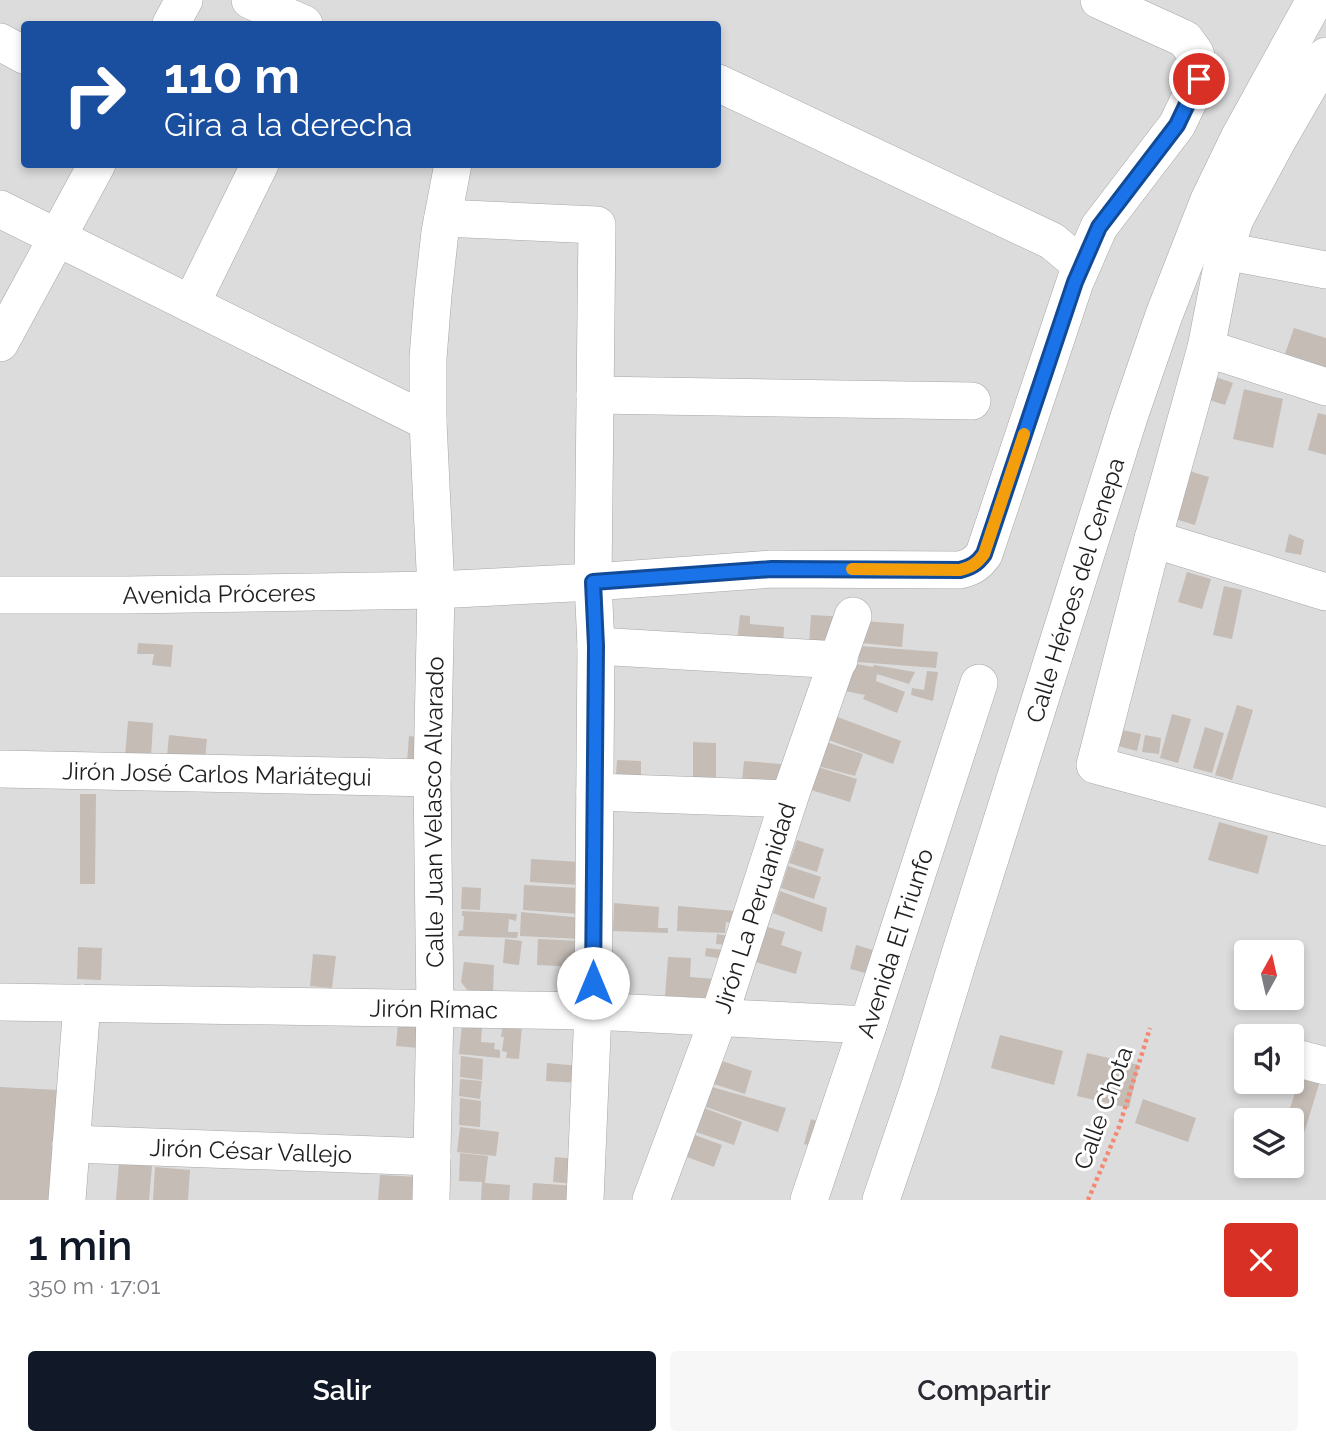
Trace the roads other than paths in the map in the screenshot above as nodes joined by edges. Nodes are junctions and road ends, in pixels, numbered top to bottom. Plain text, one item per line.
1 (184, 0) edge
2 (250, 0) edge
3 (1099, 0) edge
4 (1315, 0) edge
5 (173, 21) edge
6 (297, 21) edge
7 (0, 42) edge
8 (21, 53) edge
9 (1326, 56) edge
10 (721, 84) edge
11 (95, 168) edge
12 (258, 168) edge
13 (452, 168) edge
14 (0, 209) edge
15 (443, 218) junction
16 (58, 238) junction
17 (1225, 251) junction
18 (1082, 266) junction
19 (1326, 270) edge
20 (191, 304) junction
21 (0, 343) edge
22 (1206, 348) junction
23 (1326, 387) edge
24 (595, 395) junction
25 (972, 401) dead end
26 (428, 422) junction
27 (1153, 539) junction
28 (593, 582) junction
29 (436, 590) junction
30 (1326, 592) edge
31 (0, 595) edge
32 (853, 616) dead end
33 (596, 646) junction
34 (839, 660) junction
35 (979, 683) dead end
36 (0, 769) edge
37 (432, 778) junction
38 (595, 792) junction
39 (789, 799) junction
40 (1326, 827) edge
41 (0, 1002) edge
42 (82, 1003) junction
43 (435, 1009) junction
44 (593, 1011) junction
45 (719, 1017) junction
46 (868, 1025) junction
47 (1304, 1060) edge
48 (1326, 1066) edge
49 (71, 1144) junction
50 (432, 1157) junction
51 (67, 1200) edge
52 (431, 1200) edge
53 (584, 1200) edge
54 (651, 1200) edge
55 (809, 1200) edge
56 (881, 1200) edge

1 - 5 street
2 - 6 street
3 - 18 street, Avenida Próceres
4 - 56 street, Calle Héroes del Cenepa
7 - 8 street
9 - 17 street
10 - 18 street
11 - 16 street
12 - 20 street
13 - 15 street, Calle Juan Velasco Alvarado
14 - 16 street
15 - 24 street
15 - 26 street, Calle Juan Velasco Alvarado
16 - 20 street
16 - 21 street
17 - 19 street
17 - 22 street
18 - 28 street, Avenida Próceres
20 - 26 street
22 - 23 street
22 - 27 street
24 - 25 street
24 - 28 street
26 - 29 street, Calle Juan Velasco Alvarado
27 - 30 street
27 - 40 street
28 - 29 street, Avenida Próceres
28 - 33 street
29 - 31 street, Avenida Próceres
29 - 37 street, Calle Juan Velasco Alvarado
32 - 34 street, Jirón La Peruanidad
33 - 34 street
33 - 38 street
34 - 39 street, Jirón La Peruanidad
35 - 46 street, Avenida El Triunfo
36 - 37 street, Jirón José Carlos Mariátegui
37 - 43 street, Calle Juan Velasco Alvarado
38 - 39 street
38 - 44 street
39 - 45 street, Jirón La Peruanidad
41 - 42 street, Jirón Rímac
42 - 43 street, Jirón Rímac
42 - 49 street
43 - 44 street, Jirón Rímac
43 - 50 street, Calle Juan Velasco Alvarado
44 - 45 street, Jirón Rímac
44 - 53 street
45 - 46 street, Jirón Rímac
45 - 54 street, Jirón La Peruanidad
46 - 55 street, Avenida El Triunfo
47 - 48 street
49 - 50 street, Jirón César Vallejo
49 - 51 street
50 - 52 street, Calle Juan Velasco Alvarado

